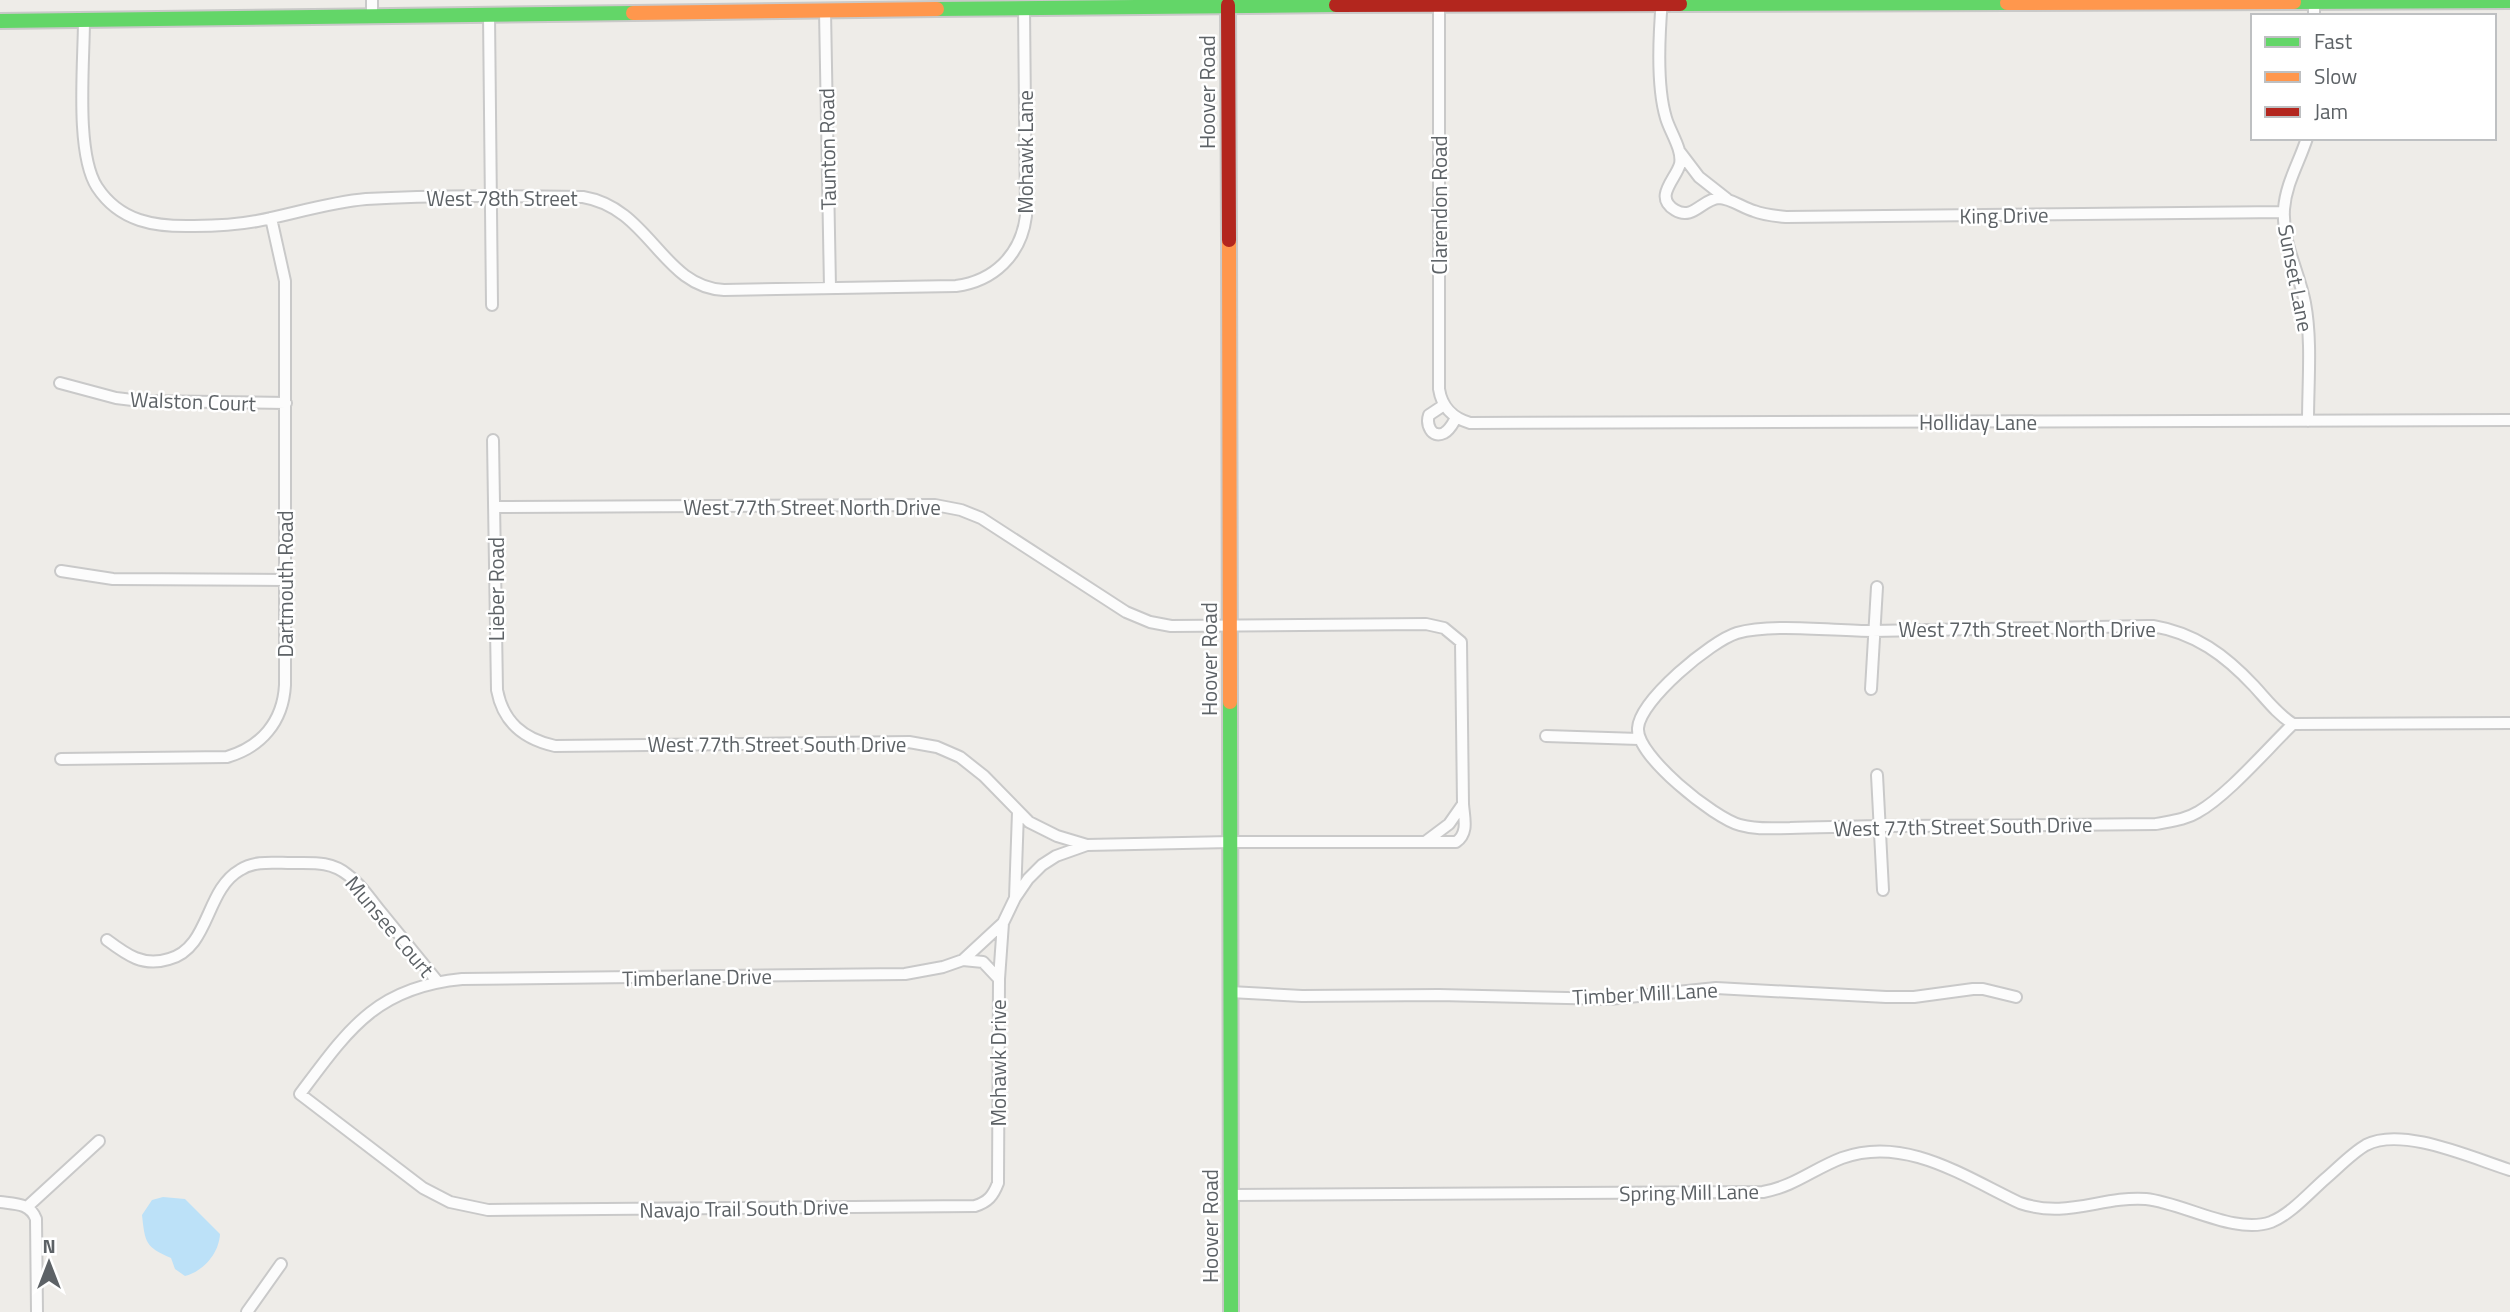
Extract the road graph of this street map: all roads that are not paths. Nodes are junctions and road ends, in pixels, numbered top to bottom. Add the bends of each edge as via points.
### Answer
1 (373, 0) edge
2 (2314, 1) edge
3 (2510, 1) edge
4 (1511, 2) edge
5 (1662, 2) edge
6 (1772, 2) edge
7 (1228, 3) edge
8 (1439, 5) junction
9 (1024, 8) junction
10 (825, 10) junction
11 (489, 15) junction
12 (373, 16) junction
13 (85, 20) junction
14 (0, 21) edge
15 (2306, 140) edge
16 (1680, 152) junction
17 (491, 197) junction
18 (1727, 199) junction
19 (2284, 212) junction
20 (271, 218) junction
21 (984, 279) joint
22 (830, 288) junction
23 (492, 305) dead end
24 (60, 383) dead end
25 (286, 403) junction
26 (1450, 412) junction
27 (2510, 420) edge
28 (2308, 421) junction
29 (494, 440) dead end
30 (496, 507) junction
31 (61, 571) dead end
32 (285, 580) junction
33 (1877, 587) dead end
34 (1230, 625) junction
35 (1874, 631) junction
36 (1871, 689) dead end
37 (2510, 723) edge
38 (2293, 724) junction
39 (518, 731) joint
40 (1639, 735) junction
41 (1546, 736) dead end
42 (61, 759) dead end
43 (1877, 775) dead end
44 (1463, 804) junction
45 (1018, 812) junction
46 (1880, 826) junction
47 (1230, 842) junction
48 (1425, 842) junction
49 (1087, 845) junction
50 (1883, 890) dead end
51 (1015, 898) junction
52 (1003, 923) junction
53 (107, 940) dead end
54 (963, 960) junction
55 (999, 979) junction
56 (437, 981) junction
57 (1230, 992) junction
58 (2016, 997) dead end
59 (300, 1094) joint
60 (99, 1141) dead end
61 (2510, 1170) edge
62 (1231, 1195) junction
63 (988, 1200) joint
64 (0, 1202) edge
65 (27, 1207) junction
66 (281, 1264) dead end
67 (37, 1312) edge
68 (247, 1312) edge
69 (1231, 1312) edge

1 - 12 street
2 - 3 main road
2 - 6 main road
4 - 5 main road
4 - 8 main road
5 - 6 main road
5 - 16 street, King Drive via 1663,106
7 - 8 main road
7 - 9 main road
7 - 34 main road, Hoover Road
8 - 26 street, Clarendon Road via 1439,386
9 - 10 main road
9 - 21 street, Mohawk Lane via 1025,221 1013,253
10 - 11 main road
10 - 22 street, Taunton Road
11 - 12 main road
11 - 17 street
12 - 13 main road
13 - 14 main road
13 - 20 street, West 78th Street via 83,144 87,168 106,200 136,220 155,226 227,226
15 - 19 street, Sunset Lane via 2288,187
16 - 18 street, King Drive via 1699,177
16 - 18 street via 1680,164 1666,193 1672,208 1688,213 1711,200
17 - 20 street, West 78th Street via 365,200
17 - 22 street, West 78th Street via 583,197 608,204 629,217 680,273 713,289
17 - 23 street
18 - 19 street, King Drive via 1786,218
19 - 28 street, Sunset Lane via 2288,248 2307,315
20 - 25 street, Dartmouth Road via 285,281
21 - 22 street, West 78th Street via 956,286
24 - 25 street, Walston Court via 141,401
25 - 32 street, Dartmouth Road
26 - 26 street via 1432,411 1429,429 1447,432
26 - 28 street, Holliday Lane via 1470,423
27 - 28 street, Holliday Lane
29 - 30 street, Lieber Road
30 - 34 street, West 77th Street North Drive via 943,506 981,518 1136,617 1171,626
30 - 39 street, Lieber Road via 497,690 502,710
31 - 32 street via 113,579
32 - 42 street, Dartmouth Road via 283,701 276,720 260,740 242,752 216,759
33 - 35 street
34 - 44 street, West 77th Street North Drive via 1426,624 1444,628 1461,642
34 - 47 main road, Hoover Road
35 - 36 street
35 - 38 street, West 77th Street North Drive via 2170,628 2223,656
35 - 40 street, West 77th Street North Drive via 1760,629 1730,636 1712,644 1665,687 1643,714
37 - 38 street
38 - 46 street, West 77th Street South Drive via 2216,799 2173,822
39 - 45 street, West 77th Street South Drive via 555,746 923,743 969,762
40 - 41 street
40 - 46 street, West 77th Street South Drive via 1649,756 1704,807 1731,822 1756,828
43 - 46 street
44 - 48 street via 1449,824
44 - 48 street, West 77th Street South Drive via 1463,837 1456,842
45 - 49 street, West 77th Street South Drive via 1042,830
45 - 51 street
46 - 50 street
47 - 48 street, West 77th Street South Drive
47 - 49 street, West 77th Street South Drive
47 - 57 main road, Hoover Road
49 - 51 street, Timberlane Drive via 1042,866
51 - 52 street, Timberlane Drive
52 - 54 street, Timberlane Drive
52 - 55 street, Mohawk Drive
53 - 56 street, Munsee Court via 143,962 177,957 196,940 220,890 240,869 259,863 321,863 351,876
54 - 55 street via 983,962
54 - 56 street, Timberlane Drive via 905,974
55 - 63 street, Mohawk Drive via 998,1183
56 - 59 street, Timberlane Drive via 384,1001 360,1020
57 - 58 street, Timber Mill Lane via 1609,999 1716,988 1886,997 1983,989
57 - 62 main road, Hoover Road
59 - 63 street, Navajo Trail South Drive via 423,1188 464,1206 499,1210 975,1206
60 - 65 street
61 - 62 street, Spring Mill Lane via 2410,1139 2385,1138 2365,1145 2280,1217 2256,1226 2146,1199 2059,1210 2035,1208 1927,1158 1874,1151 1846,1157 1796,1183 1763,1192
62 - 69 main road, Hoover Road
64 - 65 street
65 - 67 street via 36,1219
66 - 68 street

